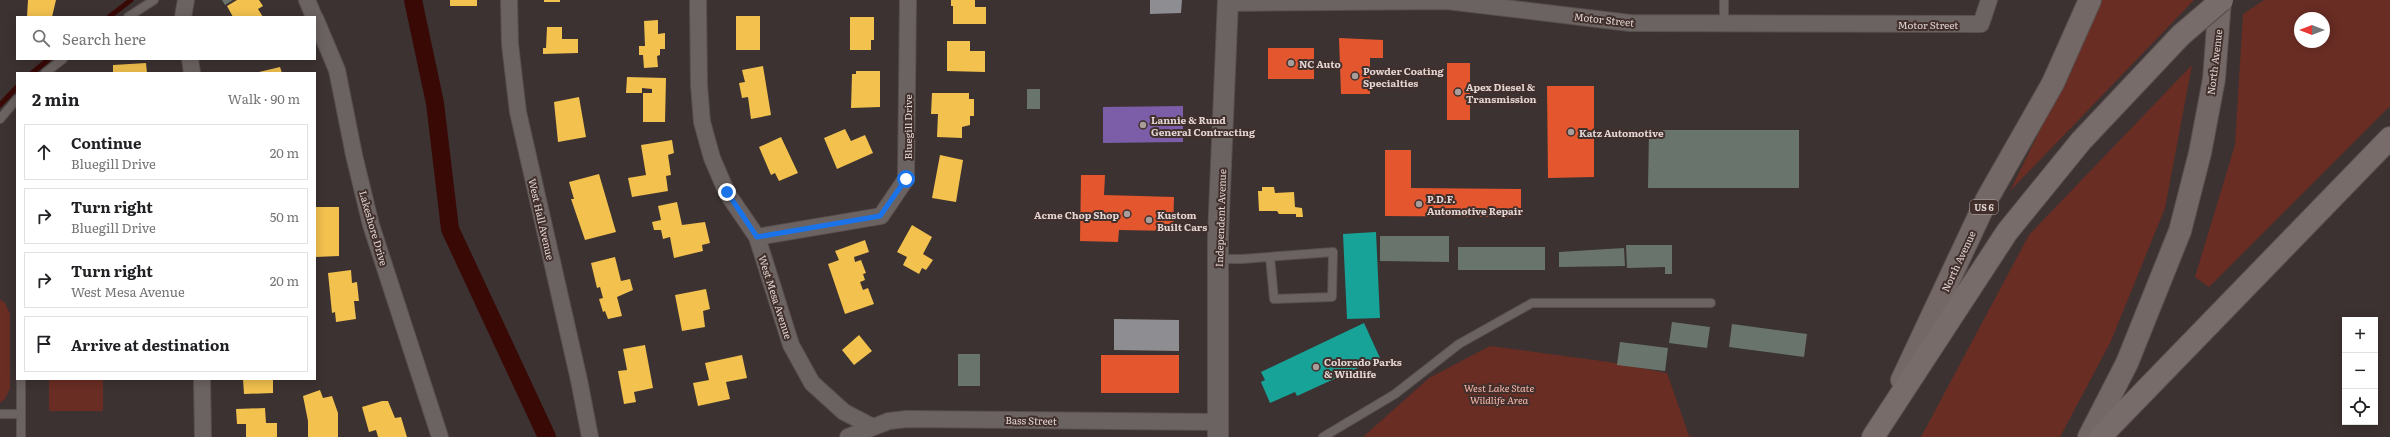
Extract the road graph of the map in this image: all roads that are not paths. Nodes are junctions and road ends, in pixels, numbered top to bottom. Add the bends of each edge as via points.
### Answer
1 (154, 0) edge
2 (186, 0) edge
3 (307, 0) edge
4 (509, 0) edge
5 (698, 0) edge
6 (908, 0) edge
7 (1724, 0) edge
8 (1989, 0) edge
9 (2090, 0) edge
10 (2221, 0) edge
11 (1228, 2) edge
12 (1506, 4) edge
13 (130, 16) edge
14 (183, 16) edge
15 (314, 16) edge
16 (316, 20) edge
17 (1724, 23) junction
18 (62, 60) edge
19 (190, 60) edge
20 (46, 72) edge
21 (192, 72) edge
22 (16, 100) edge
23 (0, 118) edge
24 (2390, 138) edge
25 (757, 237) junction
26 (1270, 257) junction
27 (1218, 259) junction
28 (1711, 303) dead end
29 (21, 380) edge
30 (202, 380) edge
31 (0, 414) edge
32 (21, 414) junction
33 (1884, 418) junction
34 (873, 427) junction
35 (1218, 430) edge
36 (21, 437) edge
37 (203, 437) edge
38 (440, 437) edge
39 (590, 437) edge
40 (848, 437) edge
41 (1323, 437) edge
42 (1873, 437) edge
43 (2089, 437) edge
44 (2100, 437) edge

1 - 13 lane
2 - 14 street
3 - 15 street, Lakeshore Drive
4 - 39 street, West Hall Avenue via 510,44 518,112
5 - 25 street, West Mesa Avenue via 702,122 712,158 727,192
6 - 25 street, Bluegill Drive via 906,179 880,216
7 - 17 lane
8 - 17 street, Motor Street via 1981,24
9 - 33 main road, North Avenue / US 6 via 2053,82 1988,200
10 - 33 highway, bridge via 2181,35 2120,97 2036,195 1976,278
10 - 43 main road, North Avenue via 2214,79 2200,153 2180,231 2127,363
11 - 12 street, Motor Street via 1447,1
11 - 27 street, Independent Avenue
12 - 17 street, Motor Street via 1630,23
16 - 38 street, Lakeshore Drive via 338,70 354,155 371,225
18 - 20 lane
19 - 21 street
22 - 23 lane
24 - 44 highway
25 - 34 street, West Mesa Avenue via 792,346 812,383 844,412
26 - 26 lane via 1333,252 1332,297 1274,299
26 - 27 lane
27 - 35 street, Independent Avenue
28 - 41 lane via 1532,303 1460,344 1395,394
29 - 32 lane
30 - 37 street
31 - 32 lane
32 - 36 lane
33 - 42 highway
34 - 35 street, Bass Street via 907,419
34 - 40 street, Bass Street

